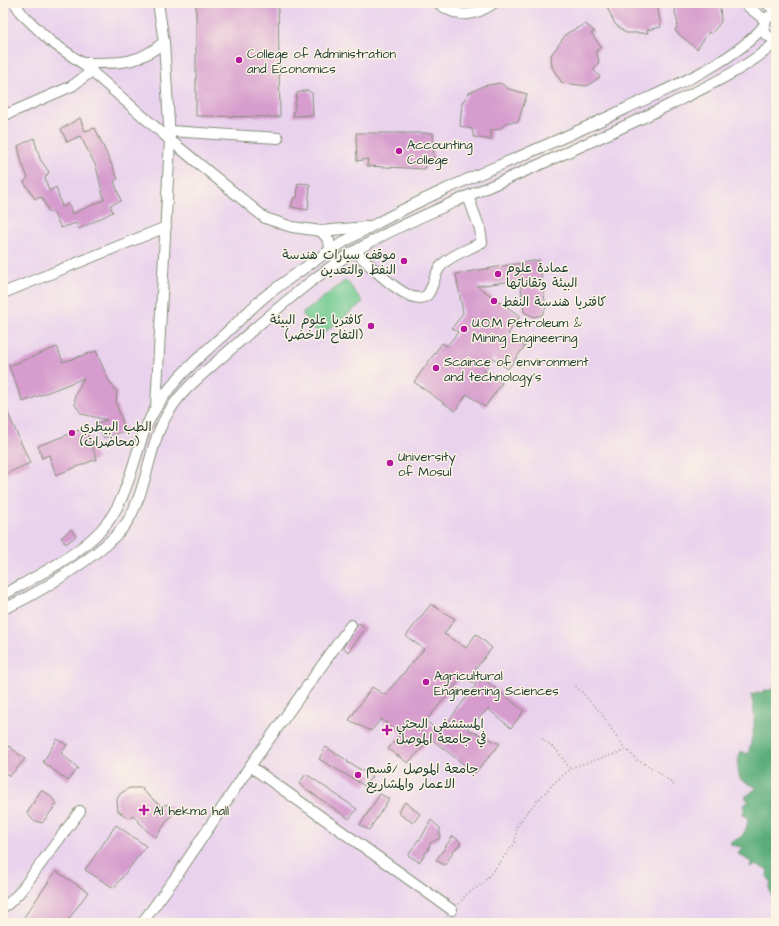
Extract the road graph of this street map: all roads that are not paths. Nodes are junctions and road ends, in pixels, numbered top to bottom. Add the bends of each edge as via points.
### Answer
1 (15, 3) edge
2 (158, 3) edge
3 (438, 3) edge
4 (494, 3) edge
5 (744, 3) edge
6 (766, 3) edge
7 (776, 12) edge
8 (764, 23) junction
9 (776, 41) edge
10 (164, 42) junction
11 (82, 62) junction
12 (92, 71) junction
13 (3, 116) edge
14 (170, 136) junction
15 (278, 138) dead end
16 (468, 196) junction
17 (166, 227) junction
18 (370, 227) junction
19 (321, 231) junction
20 (379, 238) junction
21 (330, 250) junction
22 (355, 251) junction
23 (3, 294) edge
24 (265, 296) junction
25 (275, 310) junction
26 (156, 408) junction
27 (3, 595) edge
28 (3, 609) edge
29 (351, 625) dead end
30 (250, 766) junction
31 (80, 811) dead end
32 (3, 907) edge
33 (452, 910) road end
34 (142, 923) edge

1 - 11 street via 22,14 50,41
2 - 10 street
3 - 4 street via 458,14 483,11
5 - 8 street
6 - 7 street
7 - 8 street via 768,16
8 - 9 street via 766,35
8 - 18 street via 753,38 741,47 688,79
9 - 16 street via 753,60 713,83 630,124
10 - 11 street via 139,60 111,63
10 - 14 street
11 - 12 street
12 - 13 street via 72,86
12 - 14 street
14 - 15 street
14 - 17 street
14 - 19 street via 265,218 292,227
16 - 20 street
16 - 22 street via 482,233 482,242 444,262 436,272 429,293 423,298 406,295
17 - 23 street
17 - 26 street
18 - 19 street
18 - 20 street
18 - 21 street
19 - 21 street via 329,241
20 - 22 street
21 - 24 street
22 - 25 street
24 - 25 street
24 - 26 street via 185,370
25 - 28 street via 170,408 158,435 132,514 116,536 88,559
26 - 27 street via 121,502 102,529 76,551
29 - 30 street
30 - 33 street
30 - 34 street
31 - 32 street via 18,893

